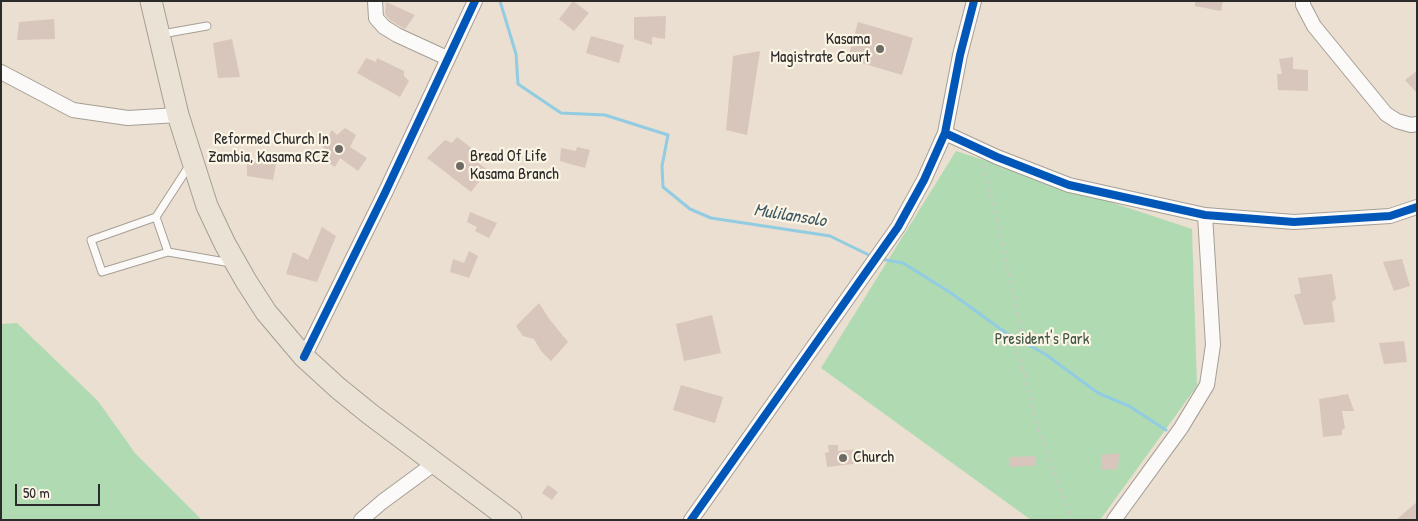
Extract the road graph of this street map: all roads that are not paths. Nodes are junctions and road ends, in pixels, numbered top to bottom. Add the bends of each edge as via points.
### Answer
1 (150, 1) edge
2 (375, 1) edge
3 (475, 1) edge
4 (974, 1) edge
5 (1303, 1) edge
6 (207, 26) dead end
7 (159, 34) junction
8 (447, 58) junction
9 (1, 72) edge
10 (178, 115) junction
11 (1417, 124) edge
12 (945, 133) junction
13 (192, 160) junction
14 (1417, 207) edge
15 (1205, 215) junction
16 (156, 217) junction
17 (168, 252) junction
18 (236, 264) junction
19 (304, 357) junction
20 (435, 463) junction
21 (361, 520) edge
22 (512, 520) edge
23 (691, 520) edge
24 (1114, 520) edge

1 - 7 main road
2 - 8 street via 376,18 384,27
3 - 8 street
4 - 12 street
5 - 11 street via 1314,26 1386,114 1397,121
6 - 7 lane
7 - 10 main road
8 - 19 street
9 - 10 street via 73,110 128,118
10 - 13 main road
12 - 15 street via 1069,185
12 - 23 street via 898,227
13 - 16 lane
13 - 18 main road via 207,206
14 - 15 street via 1390,216 1294,222
15 - 24 street via 1213,345 1207,385 1182,428
16 - 17 lane
16 - 17 lane via 91,240 102,272
17 - 18 lane
18 - 19 main road via 266,312
19 - 20 main road via 370,414
20 - 21 street
20 - 22 main road

